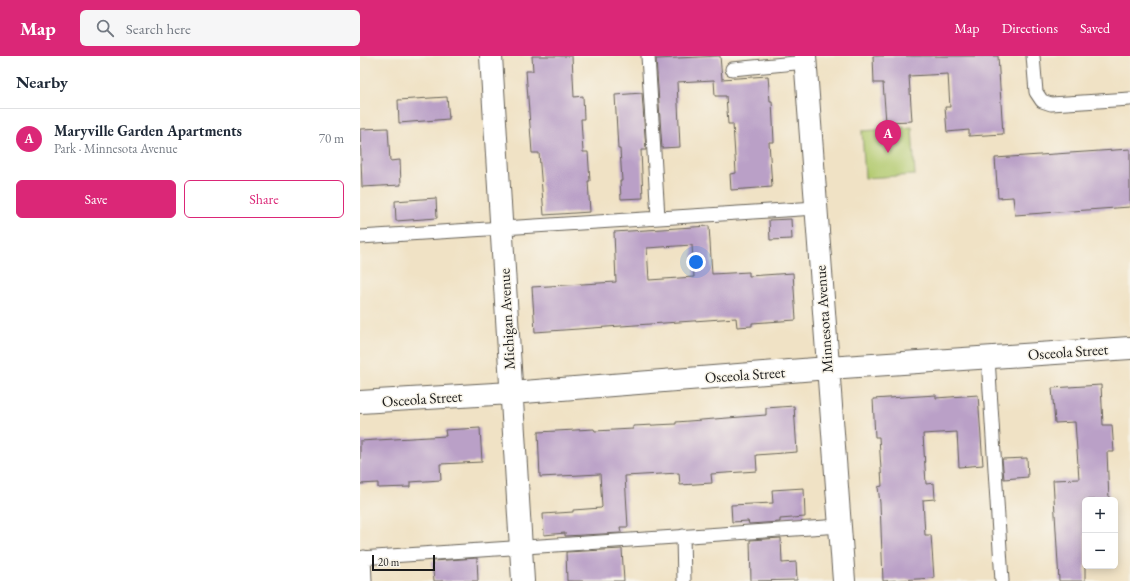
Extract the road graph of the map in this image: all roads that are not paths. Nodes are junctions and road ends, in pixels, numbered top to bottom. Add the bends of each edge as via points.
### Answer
1 (491, 56) edge
2 (648, 56) edge
3 (1033, 56) edge
4 (805, 59) edge
5 (732, 69) dead end
6 (1130, 99) edge
7 (816, 208) junction
8 (658, 218) junction
9 (501, 228) junction
10 (360, 238) edge
11 (1130, 348) edge
12 (988, 358) junction
13 (828, 368) junction
14 (511, 393) junction
15 (360, 402) edge
16 (841, 526) junction
17 (683, 536) junction
18 (521, 547) junction
19 (362, 558) edge
20 (365, 581) edge
21 (523, 581) edge
22 (684, 581) edge
23 (844, 581) edge
24 (1002, 581) edge

1 - 9 street, Michigan Avenue
2 - 8 lane
3 - 6 lane via 1036,92 1042,101 1051,104
4 - 5 lane
4 - 7 street, Minnesota Avenue
7 - 8 lane
7 - 13 street, Minnesota Avenue
8 - 9 lane
9 - 10 lane
9 - 14 street, Michigan Avenue
11 - 12 street, Osceola Street
12 - 13 street, Osceola Street
12 - 24 lane
13 - 14 street, Osceola Street
13 - 16 street, Minnesota Avenue
14 - 15 street, Osceola Street
14 - 18 street, Michigan Avenue
16 - 17 lane
16 - 23 street, Minnesota Avenue
17 - 18 lane
17 - 22 lane
18 - 19 lane
18 - 21 street, Michigan Avenue
19 - 20 lane

